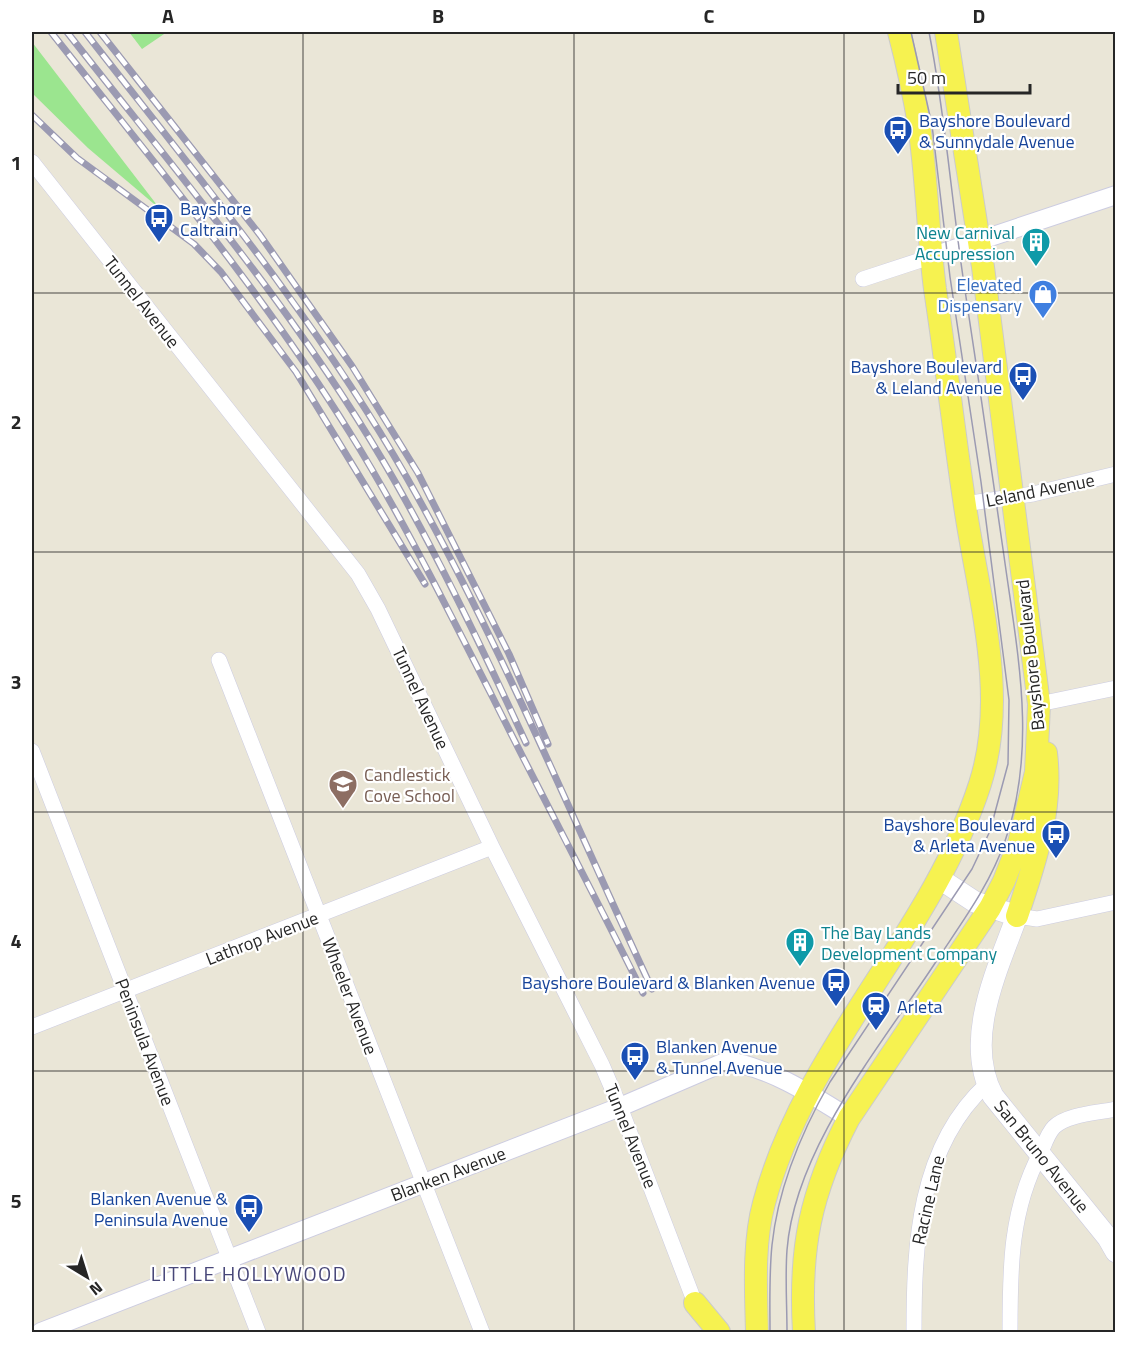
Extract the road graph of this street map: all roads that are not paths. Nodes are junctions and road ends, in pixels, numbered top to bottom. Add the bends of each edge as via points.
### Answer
1 (899, 32) edge
2 (946, 32) edge
3 (32, 162) edge
4 (1116, 195) edge
5 (978, 241) junction
6 (933, 256) junction
7 (862, 279) dead end
8 (1116, 474) edge
9 (1012, 497) junction
10 (964, 504) junction
11 (219, 660) dead end
12 (1116, 688) edge
13 (1039, 704) junction
14 (32, 752) edge
15 (492, 847) junction
16 (940, 879) junction
17 (1116, 902) edge
18 (990, 908) junction
19 (319, 915) junction
20 (1017, 916) junction
21 (125, 990) junction
22 (32, 1027) edge
23 (987, 1084) junction
24 (806, 1093) junction
25 (621, 1107) junction
26 (1116, 1109) edge
27 (849, 1118) junction
28 (1040, 1153) junction
29 (423, 1183) junction
30 (1116, 1252) edge
31 (229, 1258) junction
32 (695, 1303) junction
33 (32, 1325) edge
34 (35, 1332) edge
35 (41, 1332) edge
36 (258, 1332) edge
37 (482, 1332) edge
38 (700, 1332) edge
39 (719, 1332) edge
40 (757, 1332) edge
41 (804, 1332) edge
42 (914, 1332) edge
43 (1010, 1332) edge

1 - 6 main road via 920,128
2 - 5 main road, Bayshore Boulevard
3 - 15 street, Tunnel Avenue via 358,574
4 - 5 street
5 - 6 street
5 - 9 main road, Bayshore Boulevard
6 - 7 street
6 - 10 main road
8 - 9 street, Leland Avenue
9 - 10 street, Leland Avenue
9 - 13 main road, Bayshore Boulevard
10 - 16 main road via 985,628 992,705 981,783
11 - 19 street, Wheeler Avenue
12 - 13 street
13 - 18 main road, Bayshore Boulevard via 1036,772 1028,807 1019,843
13 - 20 main road via 1050,783 1048,804
14 - 21 street, Peninsula Avenue
15 - 19 street, Lathrop Avenue
15 - 25 street, Tunnel Avenue
16 - 18 main road
16 - 24 main road
17 - 20 street via 1037,919
18 - 20 main road
18 - 27 main road, Bayshore Boulevard
19 - 21 street, Lathrop Avenue
19 - 29 street, Wheeler Avenue
20 - 23 main road, San Bruno Avenue via 983,1024 981,1059
21 - 22 street, Lathrop Avenue
21 - 31 street, Peninsula Avenue
23 - 28 main road, San Bruno Avenue
23 - 42 street, Racine Lane via 956,1118 930,1179 916,1254
24 - 25 street, Blanken Avenue via 744,1064 727,1061
24 - 27 street, Blanken Avenue
24 - 40 main road via 763,1206
25 - 29 street, Blanken Avenue
25 - 32 street, Tunnel Avenue
26 - 28 street via 1067,1120 1054,1127
27 - 41 main road, Bayshore Boulevard via 818,1184 808,1221 802,1300
28 - 30 main road, San Bruno Avenue
28 - 43 street via 1025,1182 1016,1213
29 - 31 street, Blanken Avenue
29 - 37 street, Wheeler Avenue
31 - 35 street, Blanken Avenue
31 - 36 street, Peninsula Avenue
32 - 38 main road
32 - 39 main road
33 - 34 street

